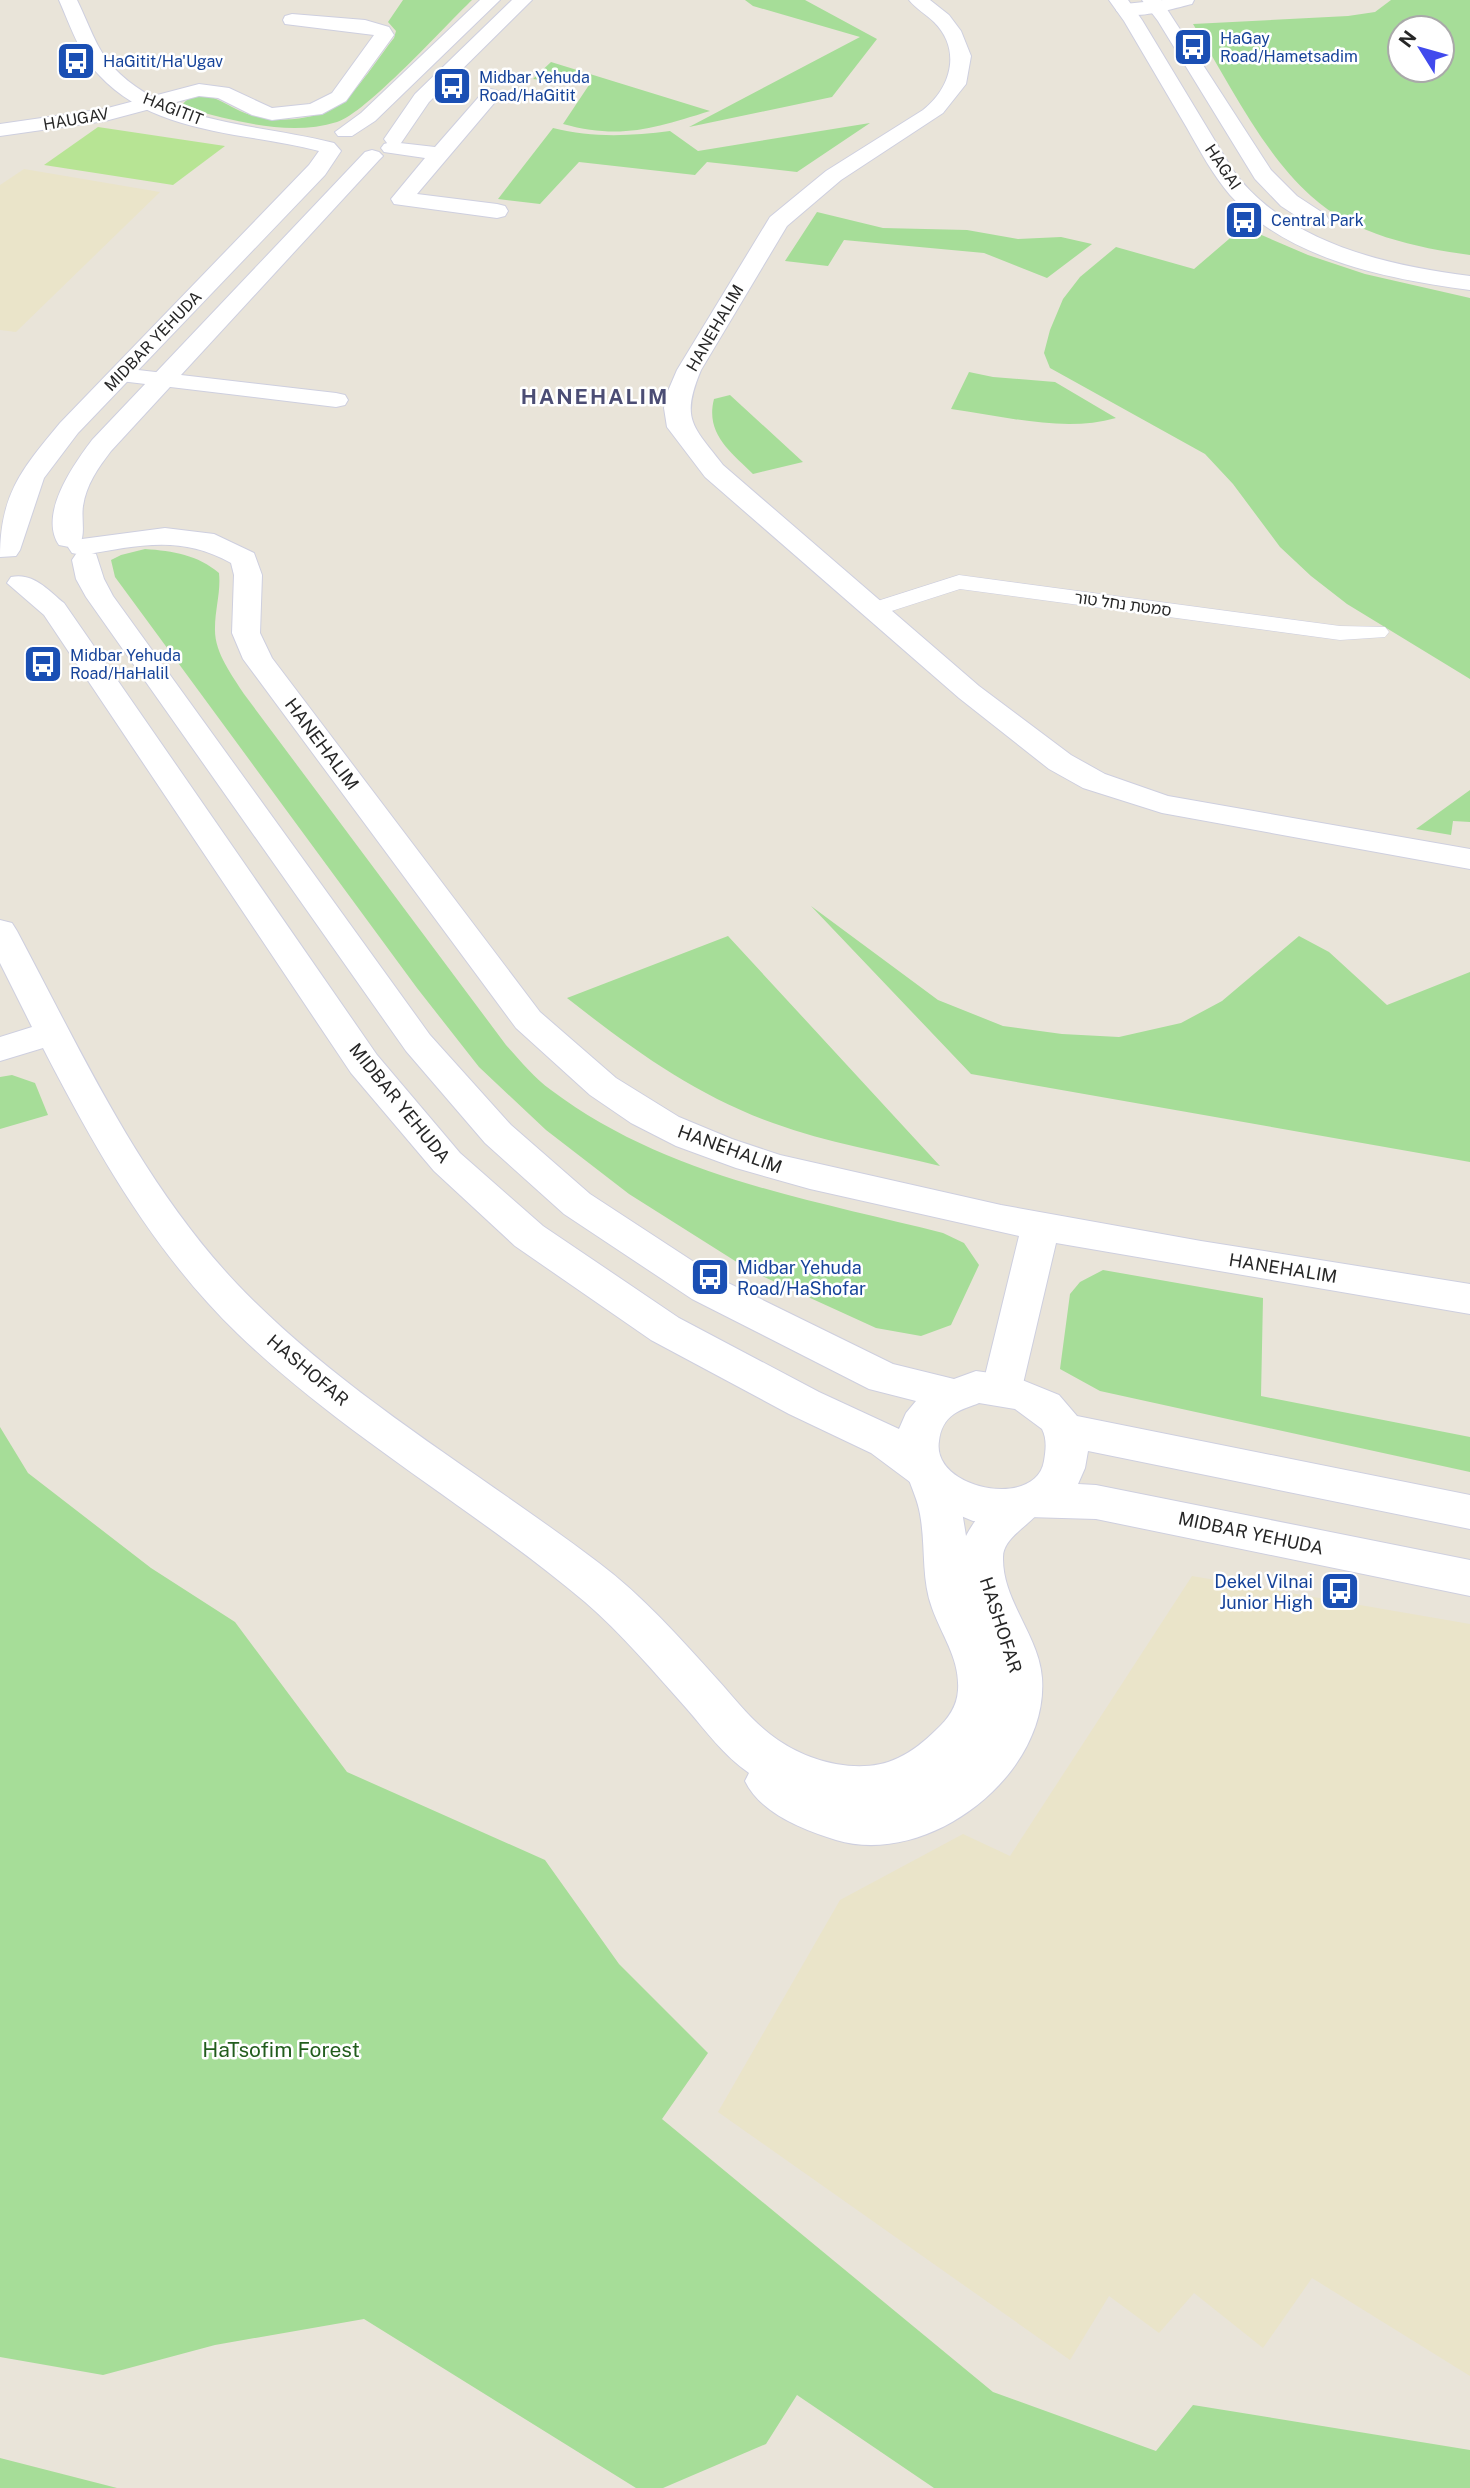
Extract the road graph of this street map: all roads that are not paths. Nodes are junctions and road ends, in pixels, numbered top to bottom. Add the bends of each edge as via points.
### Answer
1 (68, 0) edge
2 (491, 0) edge
3 (523, 0) edge
4 (918, 0) edge
5 (1185, 0) edge
6 (1154, 3) edge
7 (1121, 5) edge
8 (292, 20) dead end
9 (491, 95) dead end
10 (150, 102) junction
11 (0, 130) edge
12 (335, 141) junction
13 (386, 148) junction
14 (442, 154) junction
15 (497, 211) dead end
16 (1470, 266) edge
17 (1470, 283) edge
18 (121, 375) junction
19 (162, 380) junction
20 (336, 400) dead end
21 (79, 549) junction
22 (7, 566) edge
23 (873, 610) junction
24 (1377, 632) dead end
25 (1470, 859) edge
26 (0, 931) edge
27 (54, 1032) junction
28 (0, 1049) edge
29 (1040, 1228) junction
30 (1470, 1299) edge
31 (1002, 1388) junction
32 (951, 1394) junction
33 (1064, 1430) junction
34 (926, 1473) junction
35 (1027, 1503) junction
36 (1470, 1512) edge
37 (1470, 1578) edge
38 (722, 1717) junction

1 - 10 street, HAGITIT via 105,70
2 - 12 street, MIDBAR YEHUDA via 368,117
3 - 13 street, MIDBAR YEHUDA via 422,98
4 - 23 street, HANEHALIM via 940,15 958,45 963,58 954,88 924,117 817,187 778,222 690,370 677,408 680,427 714,471
5 - 6 street
6 - 7 street
6 - 16 street, HAGAI via 1263,174 1289,201 1344,233 1395,251
7 - 17 street, HAGAI via 1226,176 1254,206 1286,228 1349,256
8 - 10 street, HAUGAV via 365,26 384,35 339,97 315,110 272,114 222,92 199,90
9 - 14 street
10 - 11 street, HAUGAV via 83,119
10 - 12 street, HAGITIT via 206,122
12 - 13 street, HAGITIT via 349,157
12 - 18 street, MIDBAR YEHUDA via 317,170
13 - 14 street, HAGITIT
13 - 19 street, MIDBAR YEHUDA
14 - 15 street via 402,200
18 - 19 street
18 - 22 street, MIDBAR YEHUDA via 33,473 18,506
19 - 20 street
19 - 21 street, MIDBAR YEHUDA via 80,475 68,503
21 - 22 street via 39,538
21 - 22 street via 68,576 37,584
21 - 29 street, HANEHALIM via 165,535 193,536 222,544 244,559 248,575 246,633 258,659 528,1020 567,1059 621,1101 688,1137 790,1171
21 - 32 street, MIDBAR YEHUDA via 100,597 418,1043 498,1134 577,1204 706,1289 883,1378
22 - 34 street, MIDBAR YEHUDA via 54,609 364,1063 447,1162 529,1236 664,1329 886,1441
23 - 24 street, סמטת נחל טור via 959,582 1340,633
23 - 25 street, HANEHALIM via 1015,729 1094,781 1162,804
26 - 27 street, HASHOFAR
27 - 28 street
27 - 38 street, HASHOFAR via 145,1195 172,1236 223,1295 335,1394 590,1581
29 - 30 street, HANEHALIM
29 - 31 street
31 - 32 street via 976,1387
31 - 33 street via 1031,1397 1051,1411
32 - 34 street via 921,1421 916,1441
33 - 35 street via 1070,1451 1062,1478 1046,1495
33 - 36 street
34 - 35 street via 960,1501 996,1508
34 - 38 street, HASHOFAR via 942,1513 949,1590 978,1659 981,1678 974,1717 948,1751 916,1775 894,1782 862,1787 827,1784 766,1758
35 - 37 street, MIDBAR YEHUDA via 1096,1502
35 - 38 street, HASHOFAR via 986,1537 981,1556 991,1604 1014,1653 1018,1708 995,1755 970,1784 937,1807 906,1818 865,1823 827,1816 769,1782

